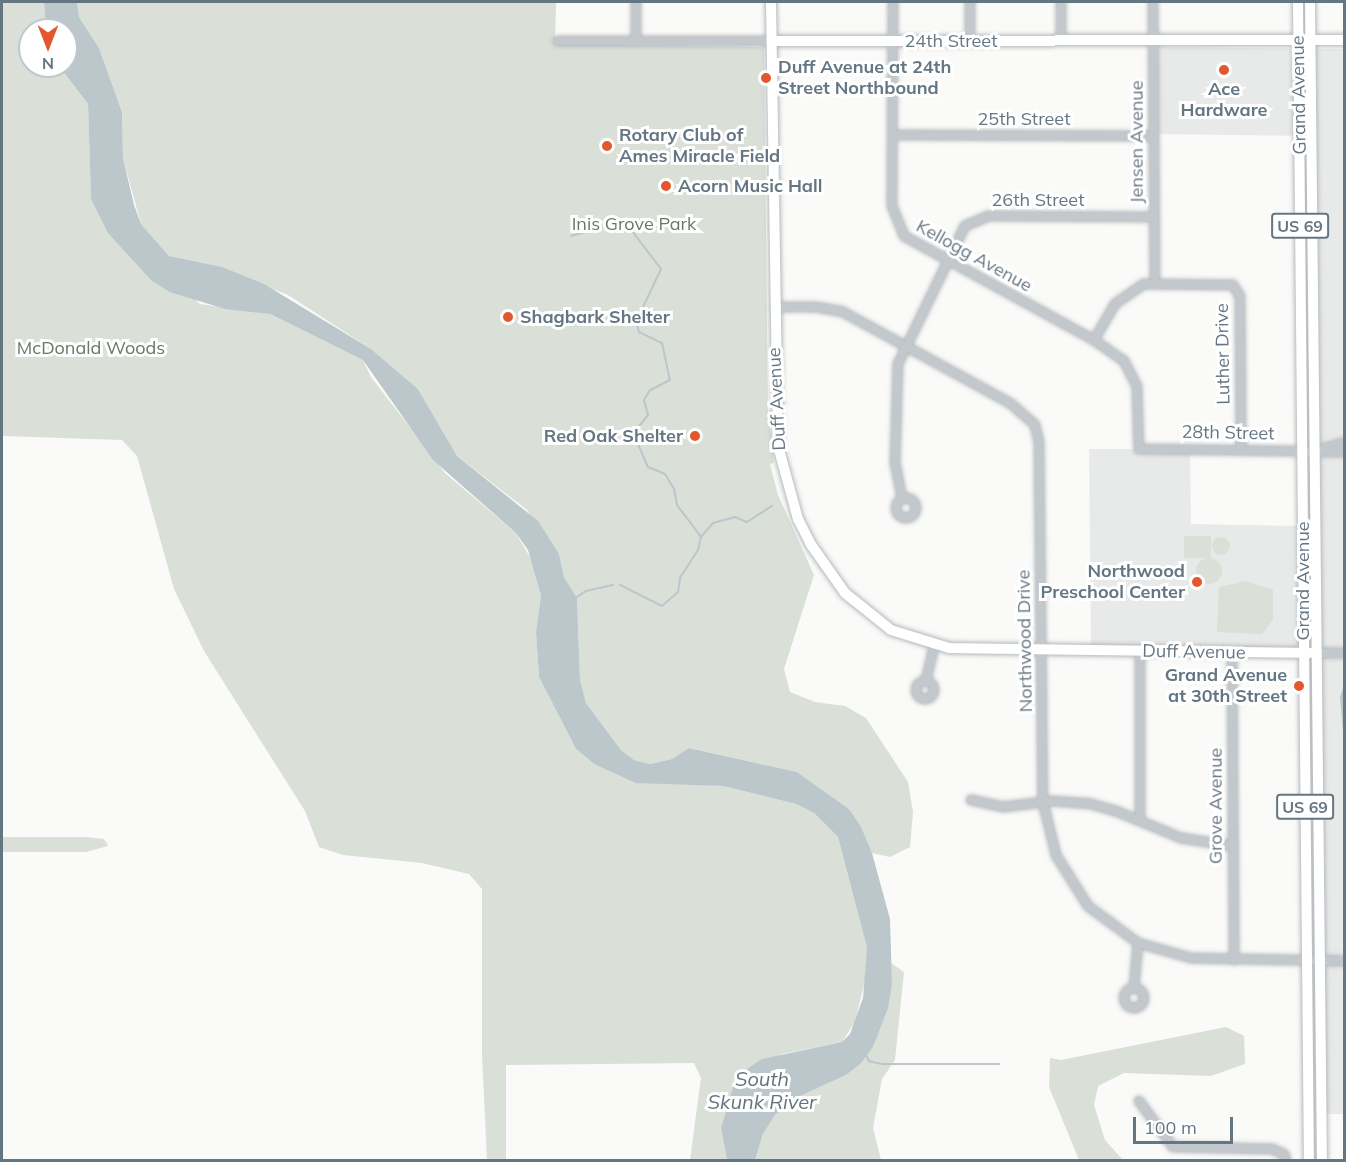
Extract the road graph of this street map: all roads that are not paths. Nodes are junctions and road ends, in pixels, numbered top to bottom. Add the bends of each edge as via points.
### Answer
1 (636, 2) edge
2 (771, 2) edge
3 (893, 2) edge
4 (970, 2) edge
5 (1061, 2) edge
6 (1153, 2) edge
7 (1298, 2) edge
8 (1310, 2) edge
9 (1298, 40) junction
10 (1311, 40) junction
11 (1344, 40) edge
12 (558, 41) dead end
13 (636, 41) junction
14 (773, 41) junction
15 (894, 41) junction
16 (970, 41) junction
17 (1061, 41) junction
18 (1153, 41) junction
19 (894, 135) junction
20 (1154, 136) junction
21 (1154, 217) junction
22 (946, 261) junction
23 (1155, 282) junction
24 (774, 307) junction
25 (1094, 340) junction
26 (904, 346) junction
27 (1344, 443) edge
28 (1139, 449) joint
29 (1241, 449) junction
30 (1320, 449) junction
31 (1303, 450) junction
32 (1344, 452) edge
33 (902, 498) dead end
34 (934, 646) junction
35 (1042, 650) junction
36 (1140, 651) junction
37 (1232, 652) junction
38 (1303, 653) junction
39 (1316, 653) junction
40 (1344, 653) edge
41 (926, 681) dead end
42 (971, 800) dead end
43 (1044, 802) junction
44 (1140, 820) junction
45 (1233, 846) junction
46 (1138, 943) junction
47 (1233, 960) junction
48 (1306, 961) junction
49 (1319, 961) junction
50 (1344, 961) edge
51 (1134, 987) dead end
52 (1139, 1101) dead end
53 (1286, 1161) edge
54 (1309, 1161) edge
55 (1322, 1161) edge

1 - 13 street
2 - 14 main road, Duff Avenue
3 - 15 street, Kellogg Avenue
4 - 16 street
5 - 17 street
6 - 18 street, Jensen Avenue
7 - 9 main road, Grand Avenue / US 69
8 - 10 main road, Grand Avenue / US 69
9 - 10 main road, 24th Street
9 - 18 main road, 24th Street
9 - 31 main road, Grand Avenue / US 69
10 - 11 main road, 24th Street
10 - 30 main road, Grand Avenue / US 69
12 - 13 street, 24th Street
13 - 14 street, 24th Street
14 - 15 main road, 24th Street
14 - 24 main road, Duff Avenue
15 - 16 main road, 24th Street
15 - 19 street, Kellogg Avenue
16 - 17 main road, 24th Street
17 - 18 main road, 24th Street
18 - 20 street, Jensen Avenue
19 - 20 street, 25th Street
19 - 22 street, Kellogg Avenue via 892,206 897,227 911,243
20 - 21 street, Jensen Avenue
21 - 22 street, 26th Street via 978,217 960,232
21 - 23 street, Jensen Avenue
22 - 25 street, Kellogg Avenue
22 - 26 street, 26th Street
23 - 25 street, Luther Drive via 1123,295
23 - 29 street, Luther Drive via 1226,282 1238,290
24 - 26 street, Northwood Drive via 816,307 843,312
24 - 34 main road, Duff Avenue via 778,446 786,484 806,535 831,576 866,614 898,634
25 - 28 street, Kellogg Avenue via 1124,361 1134,377
26 - 33 street, 26th Street via 895,381 895,463
26 - 35 street, Northwood Drive via 1015,406 1035,425 1039,443
27 - 30 street
28 - 29 street, 28th Street
29 - 31 street, 28th Street
30 - 31 street, 28th Street
30 - 32 street
30 - 39 main road, Grand Avenue / US 69
31 - 38 main road, Grand Avenue / US 69
34 - 35 main road, Duff Avenue
34 - 41 street
35 - 36 main road, Duff Avenue
35 - 43 street, Northwood Drive
36 - 37 main road, Duff Avenue
36 - 44 street
37 - 38 main road, Duff Avenue
37 - 45 street, Grove Avenue
38 - 39 main road, Duff Avenue
38 - 48 main road, Grand Avenue / US 69
39 - 40 street
39 - 49 main road, Grand Avenue / US 69
42 - 43 street via 1003,807
43 - 44 street via 1090,804
43 - 46 street, Northwood Drive via 1050,841 1071,883 1098,915
44 - 45 street via 1181,838
45 - 47 street, Grove Avenue
46 - 47 street, Northwood Drive via 1191,958
46 - 51 street
47 - 48 street, Northwood Drive
48 - 49 street, Northwood Drive
48 - 54 main road, Grand Avenue / US 69
49 - 50 street, Northwood Drive
49 - 55 main road, Grand Avenue / US 69
52 - 53 street via 1173,1147 1272,1149 1284,1154

